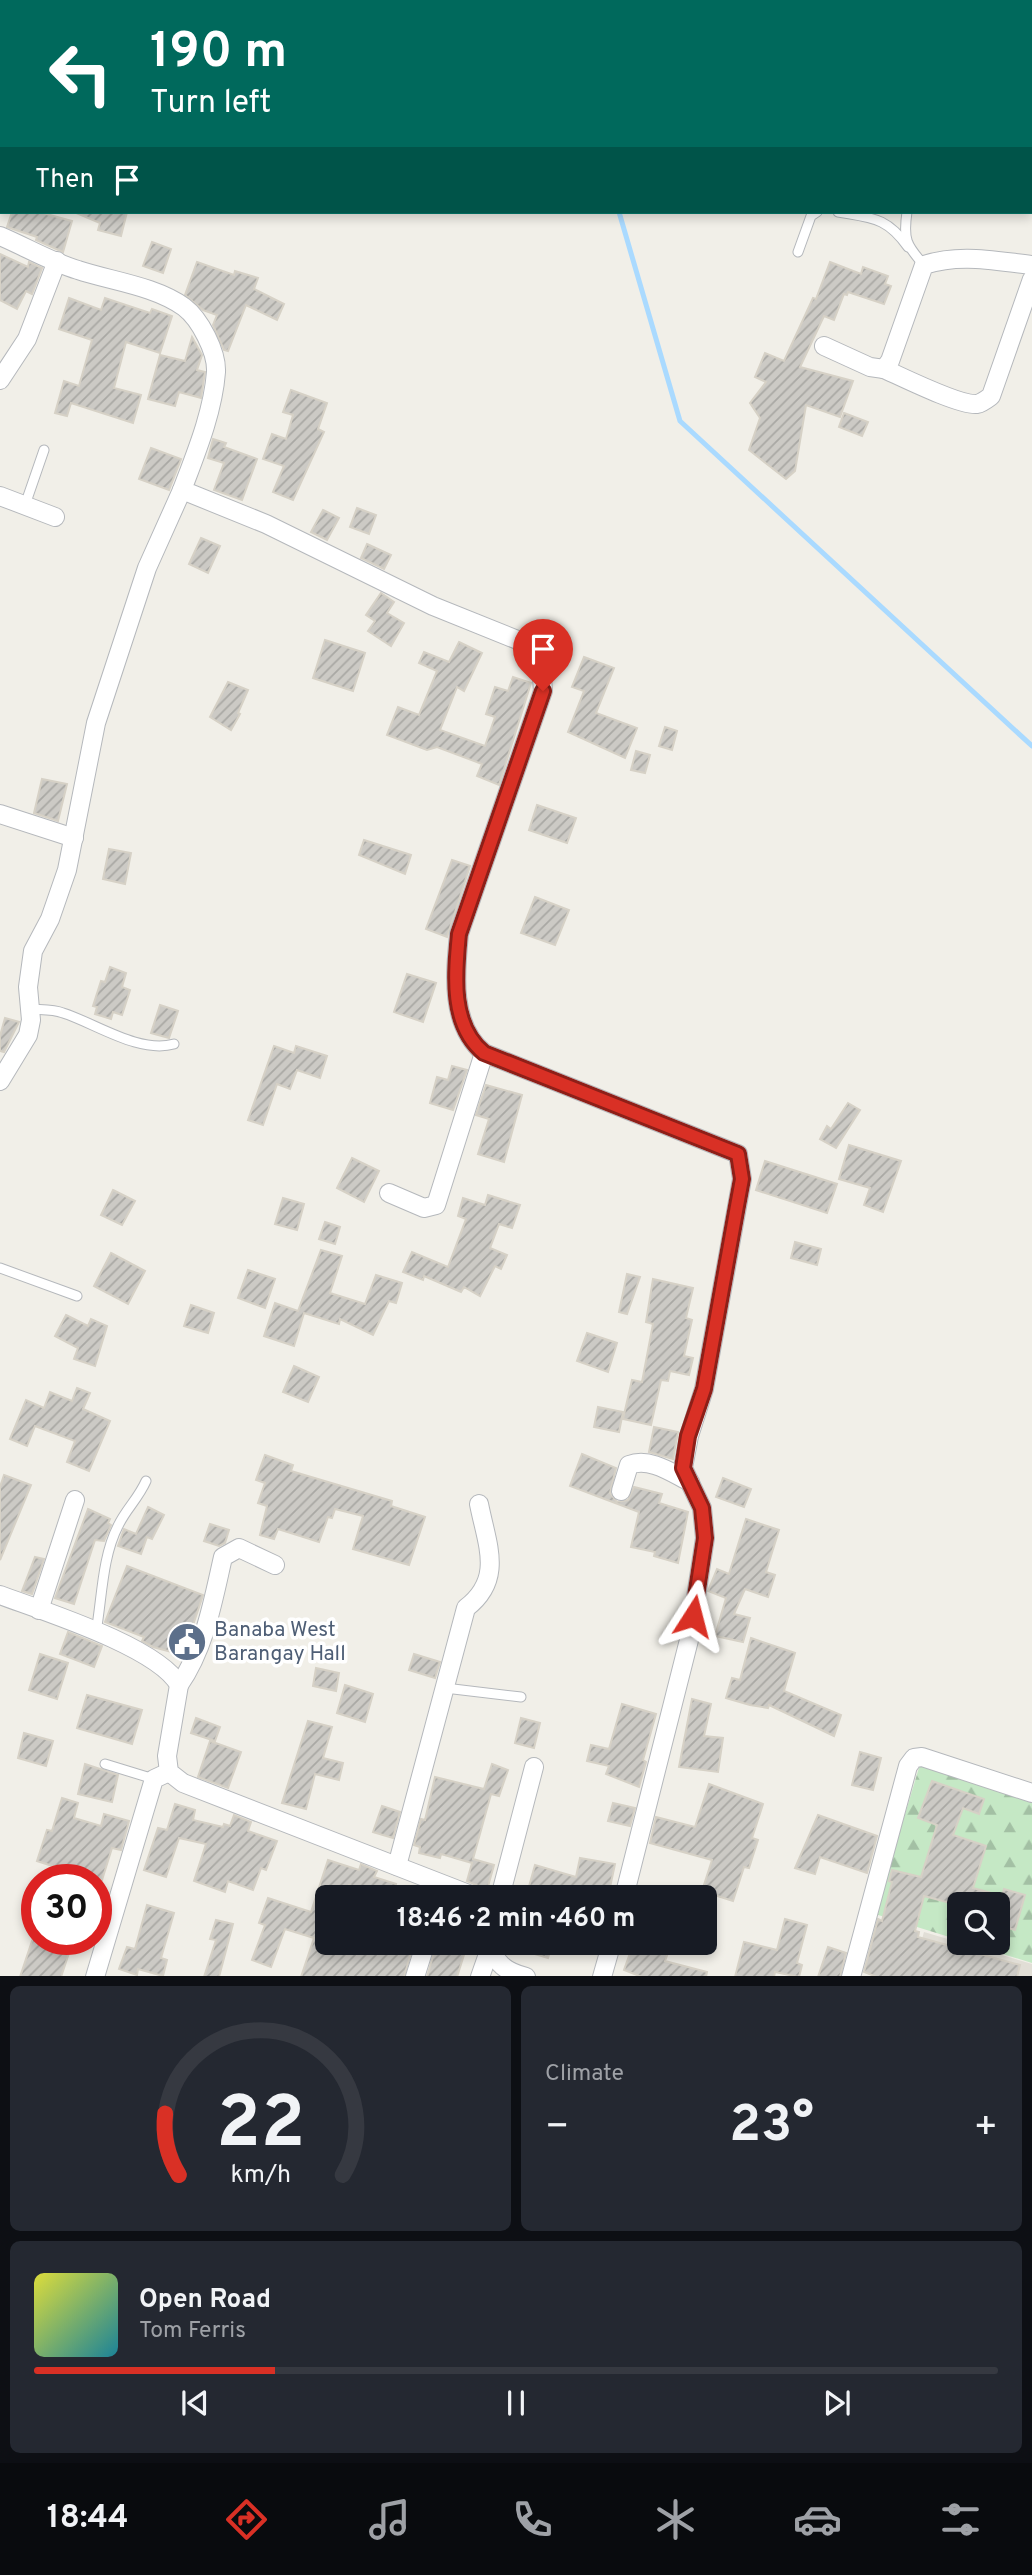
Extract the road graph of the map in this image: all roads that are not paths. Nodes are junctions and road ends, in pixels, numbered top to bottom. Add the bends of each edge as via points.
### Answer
1 (814, 214) edge
2 (850, 214) edge
3 (907, 214) edge
4 (0, 236) edge
5 (908, 247) junction
6 (798, 252) dead end
7 (57, 261) junction
8 (924, 265) junction
9 (1032, 265) edge
10 (1032, 279) edge
11 (824, 346) dead end
12 (884, 369) junction
13 (0, 380) edge
14 (44, 450) dead end
15 (181, 490) junction
16 (0, 496) edge
17 (25, 505) junction
18 (55, 517) dead end
19 (0, 814) edge
20 (74, 838) junction
21 (30, 1009) junction
22 (174, 1044) dead end
23 (484, 1053) junction
24 (0, 1081) edge
25 (389, 1193) dead end
26 (0, 1268) edge
27 (77, 1296) dead end
28 (146, 1480) dead end
29 (690, 1482) junction
30 (621, 1491) dead end
31 (75, 1500) dead end
32 (479, 1504) dead end
33 (275, 1565) dead end
34 (0, 1595) edge
35 (39, 1610) junction
36 (96, 1633) junction
37 (179, 1685) junction
38 (445, 1688) junction
39 (521, 1697) dead end
40 (105, 1763) dead end
41 (534, 1767) dead end
42 (162, 1775) junction
43 (1032, 1793) edge
44 (397, 1866) junction
45 (433, 1885) edge
46 (503, 1885) edge
47 (627, 1885) edge
48 (422, 1955) edge
49 (488, 1955) edge
50 (495, 1955) edge
51 (609, 1955) edge
52 (95, 1976) edge
53 (415, 1976) edge
54 (480, 1976) edge
55 (526, 1976) edge
56 (603, 1976) edge
57 (851, 1976) edge

1 - 6 lane
2 - 5 lane via 881,219
3 - 5 lane
4 - 7 street
5 - 8 lane
7 - 13 street via 27,339
7 - 15 street via 185,308 212,349 216,371 199,444
8 - 9 street via 970,257
8 - 12 street
10 - 12 street via 991,396 984,401 975,405
11 - 12 street
14 - 17 lane
15 - 20 street via 147,568 103,699
15 - 23 street via 266,524 433,606 530,645 541,664 543,691 459,934 460,1021 471,1042
16 - 17 street
17 - 18 street
19 - 20 street
20 - 21 street via 50,919 33,951
21 - 22 lane via 61,1012 138,1041
21 - 24 street via 28,1035
23 - 25 street via 436,1205 424,1208
23 - 29 street via 738,1154 742,1179 704,1389 683,1468
26 - 27 lane
28 - 36 lane via 138,1501 117,1527
29 - 30 street via 655,1464 636,1462 629,1465
29 - 47 street via 702,1508 705,1538 694,1612
31 - 35 street
32 - 38 street via 491,1570 481,1596 466,1608
33 - 37 street via 239,1548 223,1557 192,1667
34 - 35 street
35 - 36 street
36 - 37 street via 148,1655 174,1675
37 - 42 street
38 - 39 lane
38 - 44 street
40 - 42 lane
41 - 46 street
42 - 44 street
42 - 52 street
43 - 57 street via 915,1758 908,1766
44 - 45 street
48 - 53 street
49 - 54 street
50 - 55 street via 512,1973
51 - 56 street

